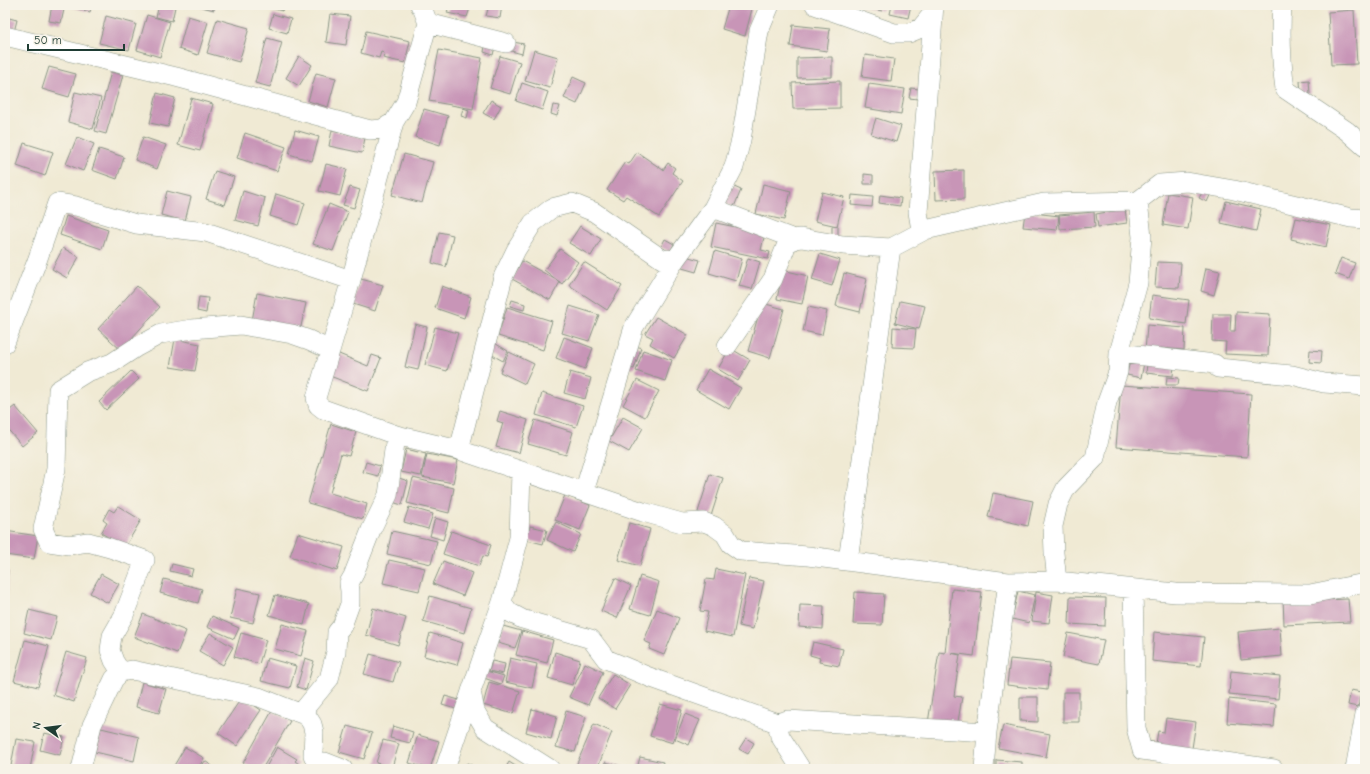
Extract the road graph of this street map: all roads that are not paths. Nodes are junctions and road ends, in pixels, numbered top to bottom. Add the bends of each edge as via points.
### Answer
1 (420, 5) edge
2 (770, 5) edge
3 (815, 5) edge
4 (1282, 5) edge
5 (934, 9) edge
6 (428, 23) junction
7 (5, 36) edge
8 (506, 43) dead end
9 (394, 122) junction
10 (1365, 147) edge
11 (1138, 201) junction
12 (713, 208) junction
13 (1365, 219) edge
14 (925, 230) junction
15 (794, 239) junction
16 (891, 248) junction
17 (675, 260) junction
18 (351, 280) junction
19 (5, 343) edge
20 (726, 346) dead end
21 (330, 350) junction
22 (1119, 353) junction
23 (1365, 386) edge
24 (396, 435) junction
25 (459, 450) junction
26 (521, 471) junction
27 (582, 491) junction
28 (848, 562) junction
29 (1056, 581) junction
30 (1008, 582) junction
31 (1365, 583) edge
32 (1133, 589) junction
33 (502, 602) junction
34 (121, 672) junction
35 (471, 691) junction
36 (300, 713) junction
37 (1365, 714) edge
38 (777, 723) junction
39 (987, 732) junction
40 (81, 769) edge
41 (343, 769) edge
42 (445, 769) edge
43 (550, 769) edge
44 (801, 769) edge
45 (984, 769) edge
46 (1274, 769) edge
47 (1355, 769) edge

1 - 6 street
2 - 12 street via 759,31 734,167
3 - 5 street via 894,33 909,33 921,28
4 - 10 street via 1281,60 1285,89 1347,131
5 - 14 street via 918,212 920,224
6 - 8 street
6 - 9 street via 406,102
7 - 9 street via 176,77 370,130 382,129
9 - 18 street
11 - 13 street via 1160,184 1187,182
11 - 14 street via 1044,203
11 - 22 street via 1142,237 1138,283
12 - 15 street
12 - 17 street
14 - 16 street
15 - 16 street
15 - 20 street via 787,244 773,279
16 - 28 street
17 - 25 street via 662,259 594,212 572,203 552,208 533,223 503,277
17 - 27 street via 634,327 587,482
18 - 19 street via 206,232 136,224 57,203
18 - 21 street
21 - 24 street via 316,398 318,406 323,410
21 - 34 street via 292,334 241,325 184,330 162,334 112,363 87,372 58,390 56,469 43,529 49,542 69,545 88,542 145,560 124,615 112,636 110,650
22 - 23 street via 1215,364 1218,368 1292,375 1324,383
22 - 29 street via 1118,372 1107,402 1095,458 1066,488 1058,504 1054,526
24 - 25 street
24 - 36 street via 388,495 349,583 350,604 342,626 337,632 336,652 329,679
25 - 26 street
26 - 27 street
26 - 33 street via 519,538
27 - 28 street via 682,523 704,522 725,534 731,544 741,551
28 - 30 street
29 - 30 street
29 - 32 street
30 - 39 street
31 - 32 street via 1310,594 1176,593
32 - 46 street via 1136,728 1142,750
33 - 35 street
33 - 38 street via 509,612 522,619 591,640 606,659
34 - 36 street via 132,670 259,697
34 - 40 street via 114,679 92,726
35 - 42 street
35 - 43 street via 475,711 485,728
36 - 41 street via 307,716 312,724 313,754 316,762 325,762
37 - 47 street
38 - 39 street via 788,720
38 - 44 street via 780,736
39 - 45 street

